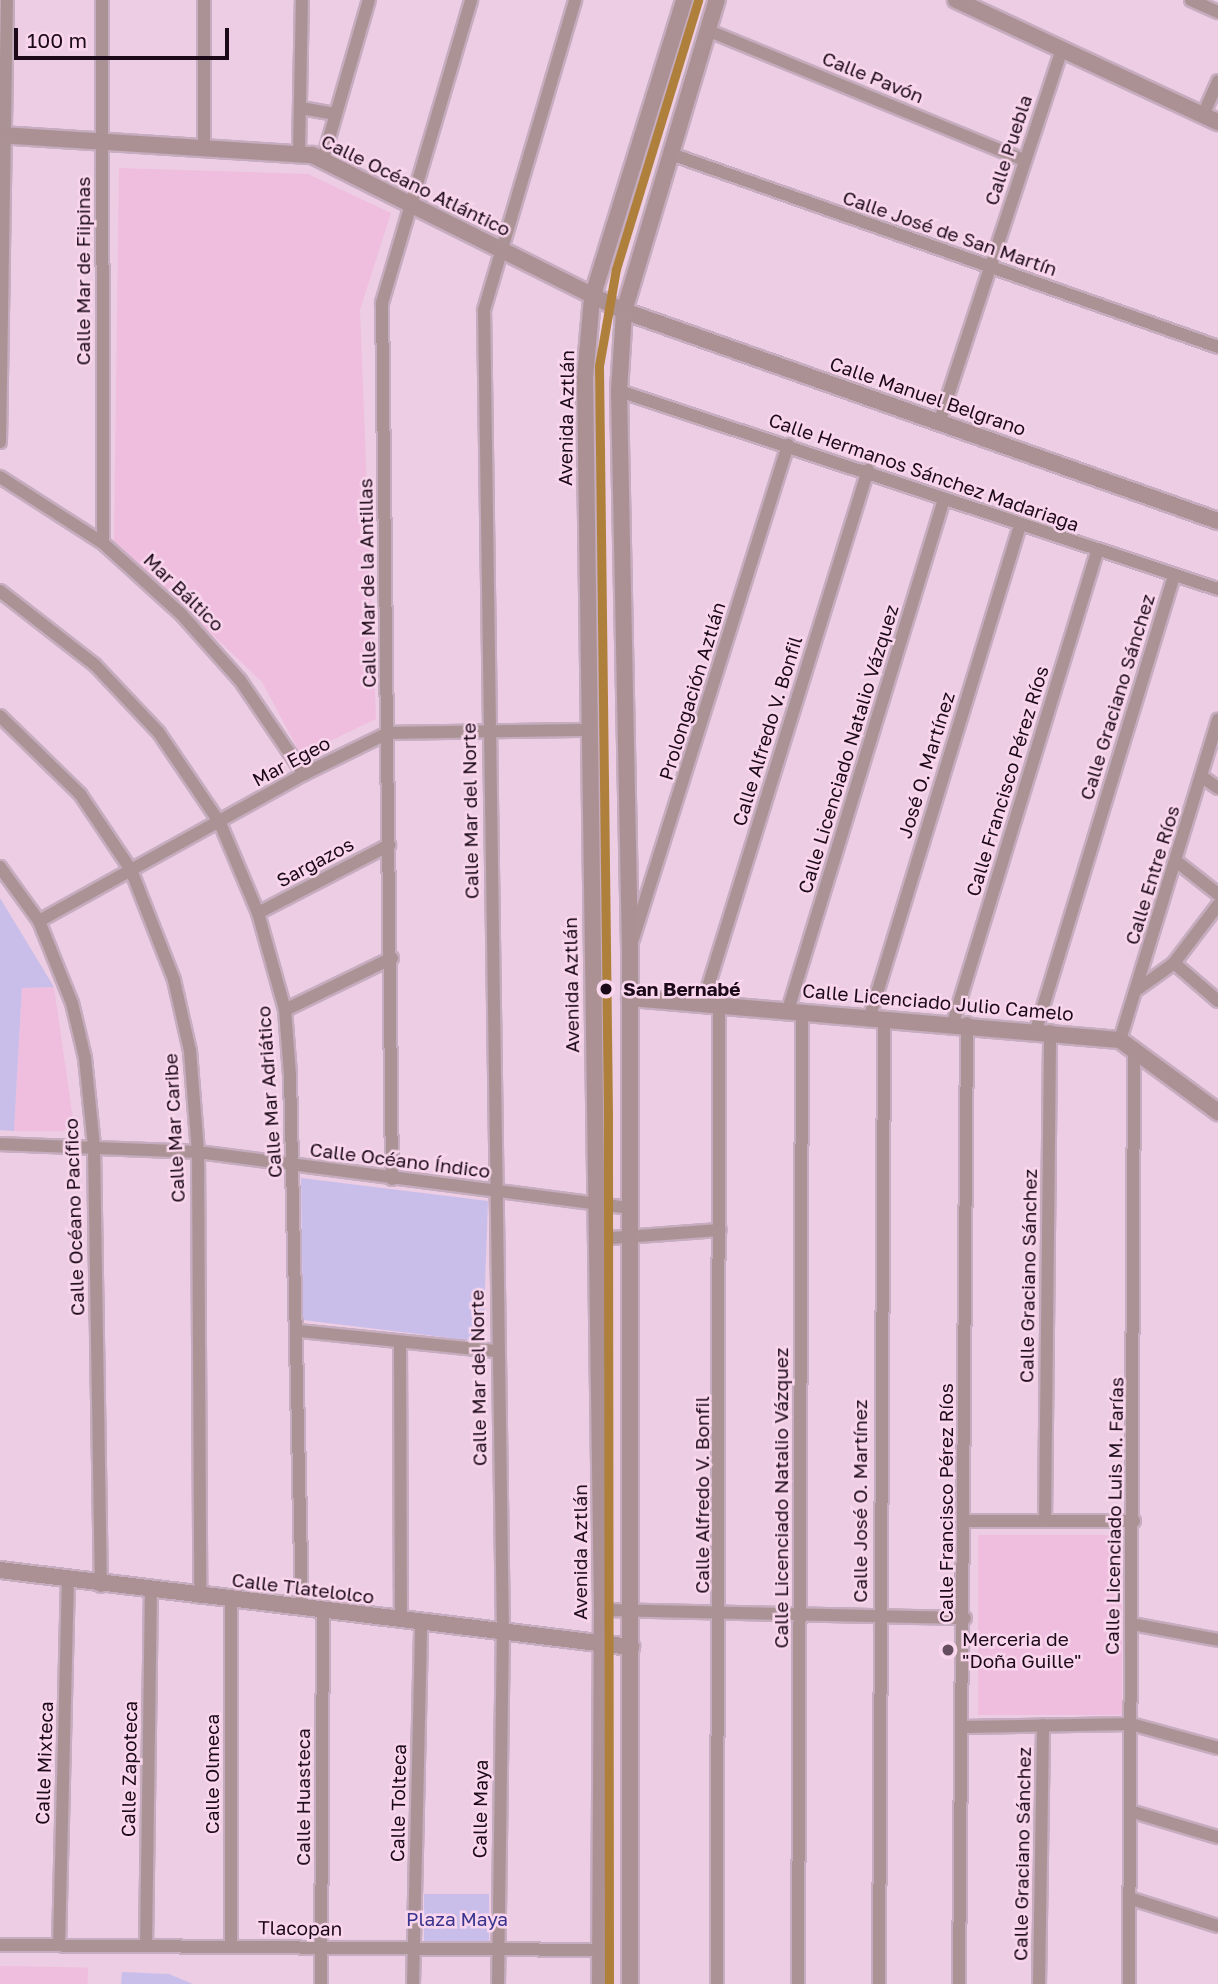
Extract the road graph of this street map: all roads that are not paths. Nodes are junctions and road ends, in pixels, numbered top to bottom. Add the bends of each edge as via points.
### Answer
1 (7, 0) edge
2 (102, 0) edge
3 (204, 0) edge
4 (302, 0) edge
5 (369, 0) edge
6 (471, 0) edge
7 (575, 0) edge
8 (684, 0) edge
9 (717, 0) edge
10 (956, 0) edge
11 (1191, 0) edge
12 (1218, 12) edge
13 (707, 30) junction
14 (1062, 49) junction
15 (1218, 81) edge
16 (301, 108) junction
17 (334, 114) junction
18 (1210, 119) edge
19 (4, 135) edge
20 (102, 141) junction
21 (204, 145) junction
22 (299, 152) junction
23 (670, 154) junction
24 (323, 159) junction
25 (1024, 160) junction
26 (409, 202) junction
27 (499, 250) junction
28 (989, 268) junction
29 (592, 298) junction
30 (624, 311) junction
31 (1218, 347) edge
32 (619, 391) junction
33 (939, 423) junction
34 (0, 442) edge
35 (788, 445) junction
36 (868, 470) junction
37 (0, 477) edge
38 (944, 499) junction
39 (1218, 521) edge
40 (1020, 525) junction
41 (103, 543) junction
42 (1097, 551) junction
43 (1174, 576) junction
44 (1218, 589) edge
45 (0, 591) edge
46 (0, 716) edge
47 (1218, 720) edge
48 (488, 729) junction
49 (587, 730) junction
50 (388, 733) junction
51 (304, 774) junction
52 (1201, 776) junction
53 (1218, 788) edge
54 (220, 823) junction
55 (389, 845) junction
56 (1176, 861) junction
57 (0, 867) edge
58 (131, 870) junction
59 (1218, 894) edge
60 (1218, 905) edge
61 (258, 913) junction
62 (39, 921) junction
63 (630, 948) junction
64 (392, 958) junction
65 (1174, 963) junction
66 (1138, 989) junction
67 (630, 998) junction
68 (1218, 1001) edge
69 (711, 1004) junction
70 (285, 1010) junction
71 (795, 1010) junction
72 (877, 1017) junction
73 (960, 1023) junction
74 (1043, 1031) junction
75 (1127, 1044) junction
76 (1218, 1112) edge
77 (0, 1144) edge
78 (94, 1147) junction
79 (198, 1152) junction
80 (294, 1167) junction
81 (392, 1179) junction
82 (493, 1191) junction
83 (597, 1204) junction
84 (628, 1208) junction
85 (720, 1230) junction
86 (629, 1238) junction
87 (597, 1240) junction
88 (299, 1331) junction
89 (400, 1344) junction
90 (497, 1352) junction
91 (965, 1521) junction
92 (1045, 1521) junction
93 (1134, 1521) junction
94 (0, 1570) edge
95 (68, 1581) junction
96 (101, 1586) junction
97 (151, 1592) junction
98 (200, 1597) junction
99 (231, 1601) junction
100 (302, 1608) junction
101 (602, 1610) junction
102 (632, 1610) junction
103 (323, 1611) junction
104 (721, 1612) junction
105 (800, 1614) junction
106 (880, 1616) junction
107 (965, 1618) junction
108 (401, 1621) junction
109 (421, 1623) junction
110 (1132, 1624) junction
111 (503, 1635) junction
112 (1218, 1640) edge
113 (601, 1647) junction
114 (631, 1647) junction
115 (1131, 1724) junction
116 (1044, 1725) junction
117 (963, 1727) junction
118 (1218, 1748) edge
119 (1130, 1811) junction
120 (1218, 1838) edge
121 (1129, 1898) junction
122 (1218, 1926) edge
123 (0, 1945) edge
124 (59, 1945) junction
125 (146, 1946) junction
126 (231, 1947) junction
127 (321, 1948) junction
128 (414, 1948) junction
129 (498, 1950) junction
130 (600, 1951) junction
131 (321, 1984) edge
132 (413, 1984) edge
133 (498, 1984) edge
134 (600, 1984) edge
135 (630, 1984) edge
136 (717, 1984) edge
137 (798, 1984) edge
138 (879, 1984) edge
139 (959, 1984) edge
140 (1040, 1984) edge
141 (1129, 1984) edge

1 - 19 street
2 - 20 street, Calle Mar de Fiipinas
3 - 21 street
4 - 16 street
5 - 17 street
6 - 26 street, Calle Mar de la Antillas
7 - 27 street, Calle Mar del Norte
8 - 29 main road, Avenida Aztlán
9 - 13 main road
10 - 14 main road
11 - 12 street
13 - 23 main road
13 - 25 street, Calle Pavón
14 - 18 main road
14 - 25 street, Calle Puebla
15 - 18 street
16 - 17 street
16 - 22 street
17 - 24 street
19 - 20 main road, Calle Océano Atlántico
19 - 34 street
20 - 21 main road, Calle Océano Atlántico
20 - 41 street, Calle Mar de Fiipinas
21 - 22 main road, Calle Océano Atlántico
22 - 24 main road, Calle Océano Atlántico
23 - 28 street, Calle José de San Martín
23 - 30 main road
24 - 26 main road, Calle Océano Atlántico
25 - 28 street, Calle Puebla
26 - 27 main road, Calle Océano Atlántico
26 - 50 street, Calle Mar de la Antillas via 382,303
27 - 29 main road, Calle Océano Atlántico
27 - 48 street, Calle Mar del Norte via 484,310 483,353
28 - 31 street, Calle José de San Martín
28 - 33 street, Calle Puebla
29 - 30 main road, Calle Océano Atlántico
29 - 49 main road, Avenida Aztlán via 585,378
30 - 32 main road
30 - 33 main road, Calle Manuel Belgrano
32 - 35 street, Calle Hermanos Sánchez Madariaga
32 - 63 main road
33 - 39 main road, Calle Manuel Belgrano
35 - 36 street, Calle Hermanos Sánchez Madariaga
35 - 63 street, Prolongación Aztlán
36 - 38 street, Calle Hermanos Sánchez Madariaga
36 - 69 street, Calle Alfredo V. Bonfil
37 - 41 street, Mar Báltico
38 - 40 street, Calle Hermanos Sánchez Madariaga
38 - 71 street, Calle Licenciado Natalio Vázquez
40 - 42 street, Calle Hermanos Sánchez Madariaga
40 - 72 street, José O. Martínez
41 - 51 street, Mar Báltico via 216,650
42 - 43 street, Calle Hermanos Sánchez Madariaga
42 - 73 street, Calle Francisco Pérez Ríos
43 - 44 street, Calle Hermanos Sánchez Madariaga
43 - 74 street, Calle Graciano Sánchez
45 - 54 street, Calle Mar Adriático via 126,695
46 - 58 street, Calle Mar Caribe via 80,794
47 - 52 street, Calle Entre Ríos
48 - 49 street, Mar Egeo
48 - 50 street, Mar Egeo
48 - 82 street, Calle Mar del Norte
49 - 83 main road, Avenida Aztlán
50 - 51 street, Mar Egeo
50 - 55 street, Calle Mar de la Antillas
51 - 54 street, Mar Egeo
52 - 53 street
52 - 56 street, Calle Entre Ríos
54 - 58 street, Mar Egeo
54 - 61 street, Calle Mar Adriático
55 - 61 street, Sargazos
55 - 64 street, Calle Mar de la Antillas
56 - 59 street
56 - 66 street, Calle Entre Ríos
57 - 62 street, Calle Océano Pacífico
58 - 62 street, Mar Egeo
58 - 79 street, Calle Mar Caribe via 177,992 191,1051
60 - 65 street
61 - 70 street, Calle Mar Adriático
62 - 78 street, Calle Océano Pacífico via 77,1025
63 - 67 main road
64 - 70 street
64 - 81 street, Calle Mar de la Antillas
65 - 66 street
65 - 68 street
66 - 75 street, Calle Entre Ríos
67 - 69 main road, Calle Licenciado Julio Camelo
67 - 84 main road
69 - 71 main road, Calle Licenciado Julio Camelo
69 - 85 street, Calle Alfredo V. Bonfil
70 - 80 street, Calle Mar Adriático
71 - 72 main road, Calle Licenciado Julio Camelo
71 - 105 street, Calle Licenciado Natalio Vázquez
72 - 73 main road, Calle Licenciado Julio Camelo
72 - 106 street, Calle José O. Martínez
73 - 74 main road, Calle Licenciado Julio Camelo
73 - 91 street, Calle Francisco Pérez Ríos
74 - 75 main road, Calle Licenciado Julio Camelo
74 - 92 street, Calle Graciano Sánchez
75 - 76 main road, Calle Licenciado Julio Camelo
75 - 93 street, Calle Licenciado Luis M. Farías
77 - 78 street, Calle Océano Índico
78 - 79 street, Calle Océano Índico
78 - 96 street, Calle Océano Pacífico
79 - 80 street, Calle Océano Índico
79 - 98 street, Calle Mar Caribe
80 - 81 street, Calle Océano Índico
80 - 88 street, Calle Mar Adriático
81 - 82 street, Calle Océano Índico
82 - 83 street, Calle Océano Índico
82 - 90 street, Calle Mar del Norte
83 - 84 street, Calle Océano Índico
83 - 87 main road, Avenida Aztlán
84 - 86 main road
85 - 86 street
85 - 104 street, Calle Alfredo V. Bonfil
86 - 87 street
86 - 102 main road
87 - 101 main road, Avenida Aztlán
88 - 89 street
88 - 100 street, Calle Mar Adriático
89 - 90 street
89 - 108 street
90 - 111 street, Calle Mar del Norte
91 - 92 street
91 - 107 street, Calle Francisco Pérez Ríos
92 - 93 street
93 - 110 street, Calle Licenciado Luis M. Farías
94 - 95 main road, Calle Tlatelolco
95 - 96 main road, Calle Tlatelolco
95 - 124 street, Calle Mixteca
96 - 97 main road, Calle Tlatelolco
97 - 98 main road, Calle Tlatelolco
97 - 125 street, Calle Zapoteca
98 - 99 main road, Calle Tlatelolco
99 - 100 main road, Calle Tlatelolco
99 - 126 street, Calle Olmeca
100 - 103 main road, Calle Tlatelolco
101 - 102 street
101 - 113 main road, Avenida Aztlán
102 - 104 street
102 - 114 main road
103 - 108 main road, Calle Tlatelolco
103 - 127 street, Calle Huasteca
104 - 105 street
104 - 136 street, Calle Alfredo V. Bonfil
105 - 106 street
105 - 137 street, Calle Licenciado Natalio Vázquez
106 - 107 street
106 - 138 street, Calle José O. Martínez
107 - 117 street, Calle Francisco Pérez Ríos
108 - 109 main road, Calle Tlatelolco
109 - 111 main road, Calle Tlatelolco
109 - 128 street, Calle Tolteca
110 - 112 street
110 - 115 street, Calle Licenciado Luis M. Farías
111 - 113 main road, Calle Tlatelolco
111 - 129 street, Calle Maya
113 - 114 main road, Calle Tlatelolco
113 - 130 main road, Avenida Aztlán
114 - 135 main road
115 - 116 street
115 - 118 street
115 - 119 street, Calle Licenciado Luis M. Farías
116 - 117 street
116 - 140 street, Calle Graciano Sánchez
117 - 139 street, Calle Francisco Pérez Ríos
119 - 120 street
119 - 121 street, Calle Licenciado Luis M. Farías
121 - 122 street
121 - 141 street, Calle Licenciado Luis M. Farías
123 - 124 street, Tlacopan
124 - 125 street, Tlacopan
125 - 126 street, Tlacopan
126 - 127 street, Tlacopan
127 - 128 street, Tlacopan
127 - 131 street, Calle Huasteca
128 - 129 street, Tlacopan
128 - 132 street, Calle Tolteca
129 - 130 street, Tlacopan
129 - 133 street, Calle Maya
130 - 134 main road, Avenida Aztlán

